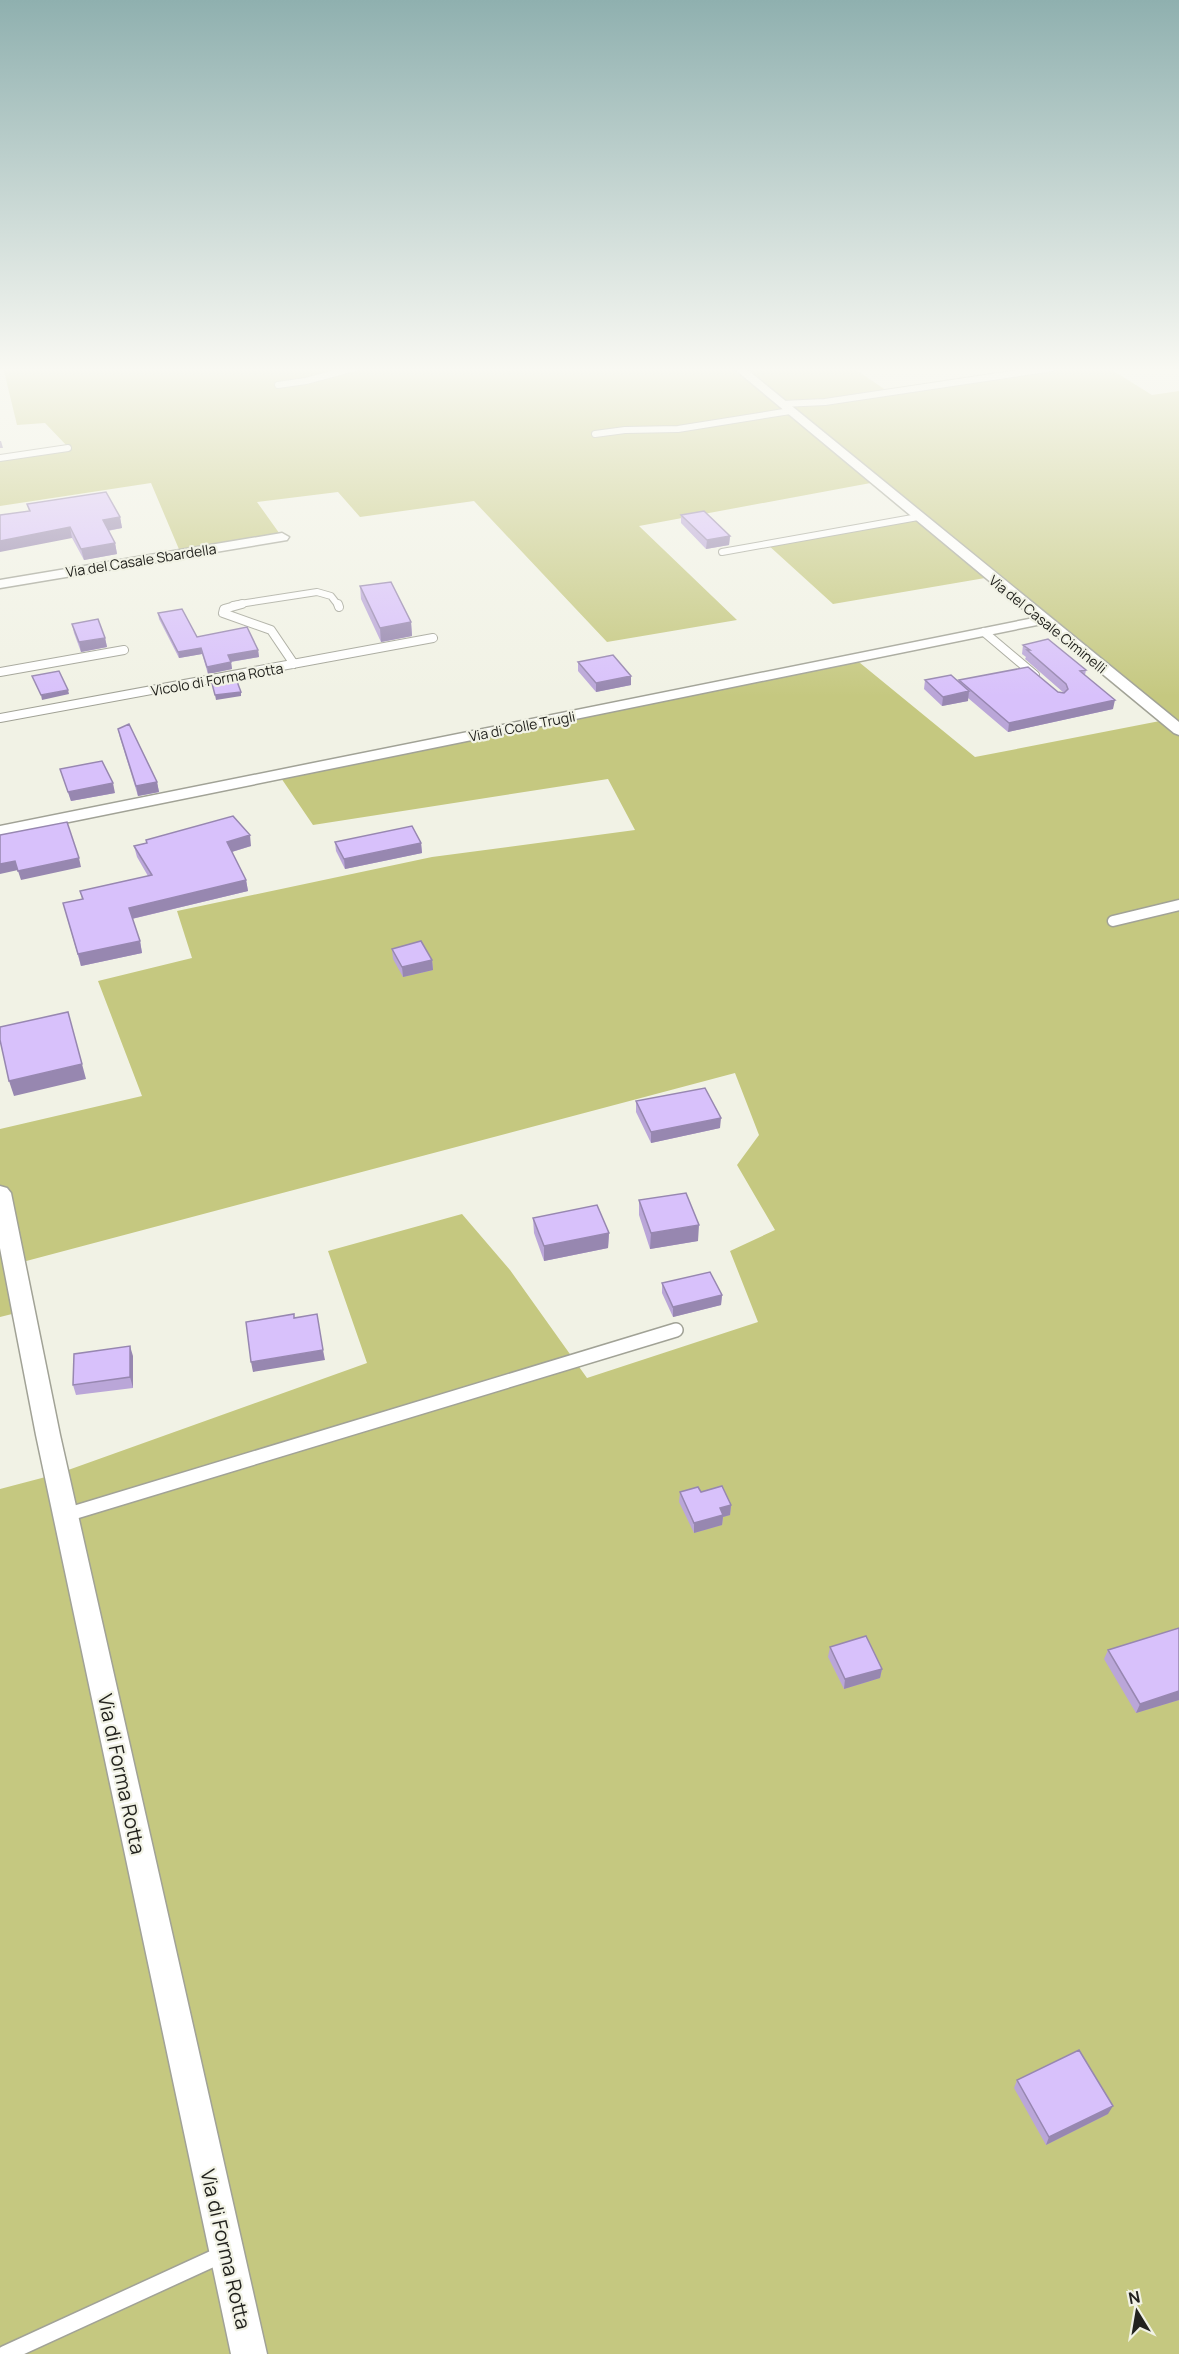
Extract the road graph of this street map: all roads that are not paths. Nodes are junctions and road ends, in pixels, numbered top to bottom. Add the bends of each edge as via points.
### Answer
1 (869, 477) edge
2 (918, 517) junction
3 (282, 537) dead end
4 (722, 552) edge
5 (0, 584) edge
6 (339, 608) dead end
7 (1043, 620) junction
8 (984, 632) junction
9 (433, 638) dead end
10 (124, 650) dead end
11 (294, 664) junction
12 (0, 672) edge
13 (1043, 682) edge
14 (0, 718) edge
15 (1179, 730) edge
16 (0, 831) edge
17 (1179, 905) edge
18 (1113, 921) dead end
19 (0, 1193) edge
20 (676, 1330) dead end
21 (66, 1515) junction
22 (226, 2253) junction
23 (5, 2354) edge
24 (249, 2354) edge

1 - 2 street, Via del Casale Ciminelli
2 - 4 lane
2 - 7 street, Via del Casale Ciminelli
3 - 5 street, Via del Casale Sbardella
6 - 11 lane via 334,597 317,592 224,609 223,613 273,632
7 - 8 street, Via di Colle Trugli
7 - 15 street, Via del Casale Ciminelli
8 - 13 lane
8 - 16 street, Via di Colle Trugli
9 - 11 lane, Vicolo di Forma Rotta
10 - 12 lane
11 - 14 lane, Vicolo di Forma Rotta
17 - 18 lane
19 - 21 street, Via di Forma Rotta
20 - 21 lane
21 - 22 street, Via di Forma Rotta
22 - 23 lane
22 - 24 street, Via di Forma Rotta

